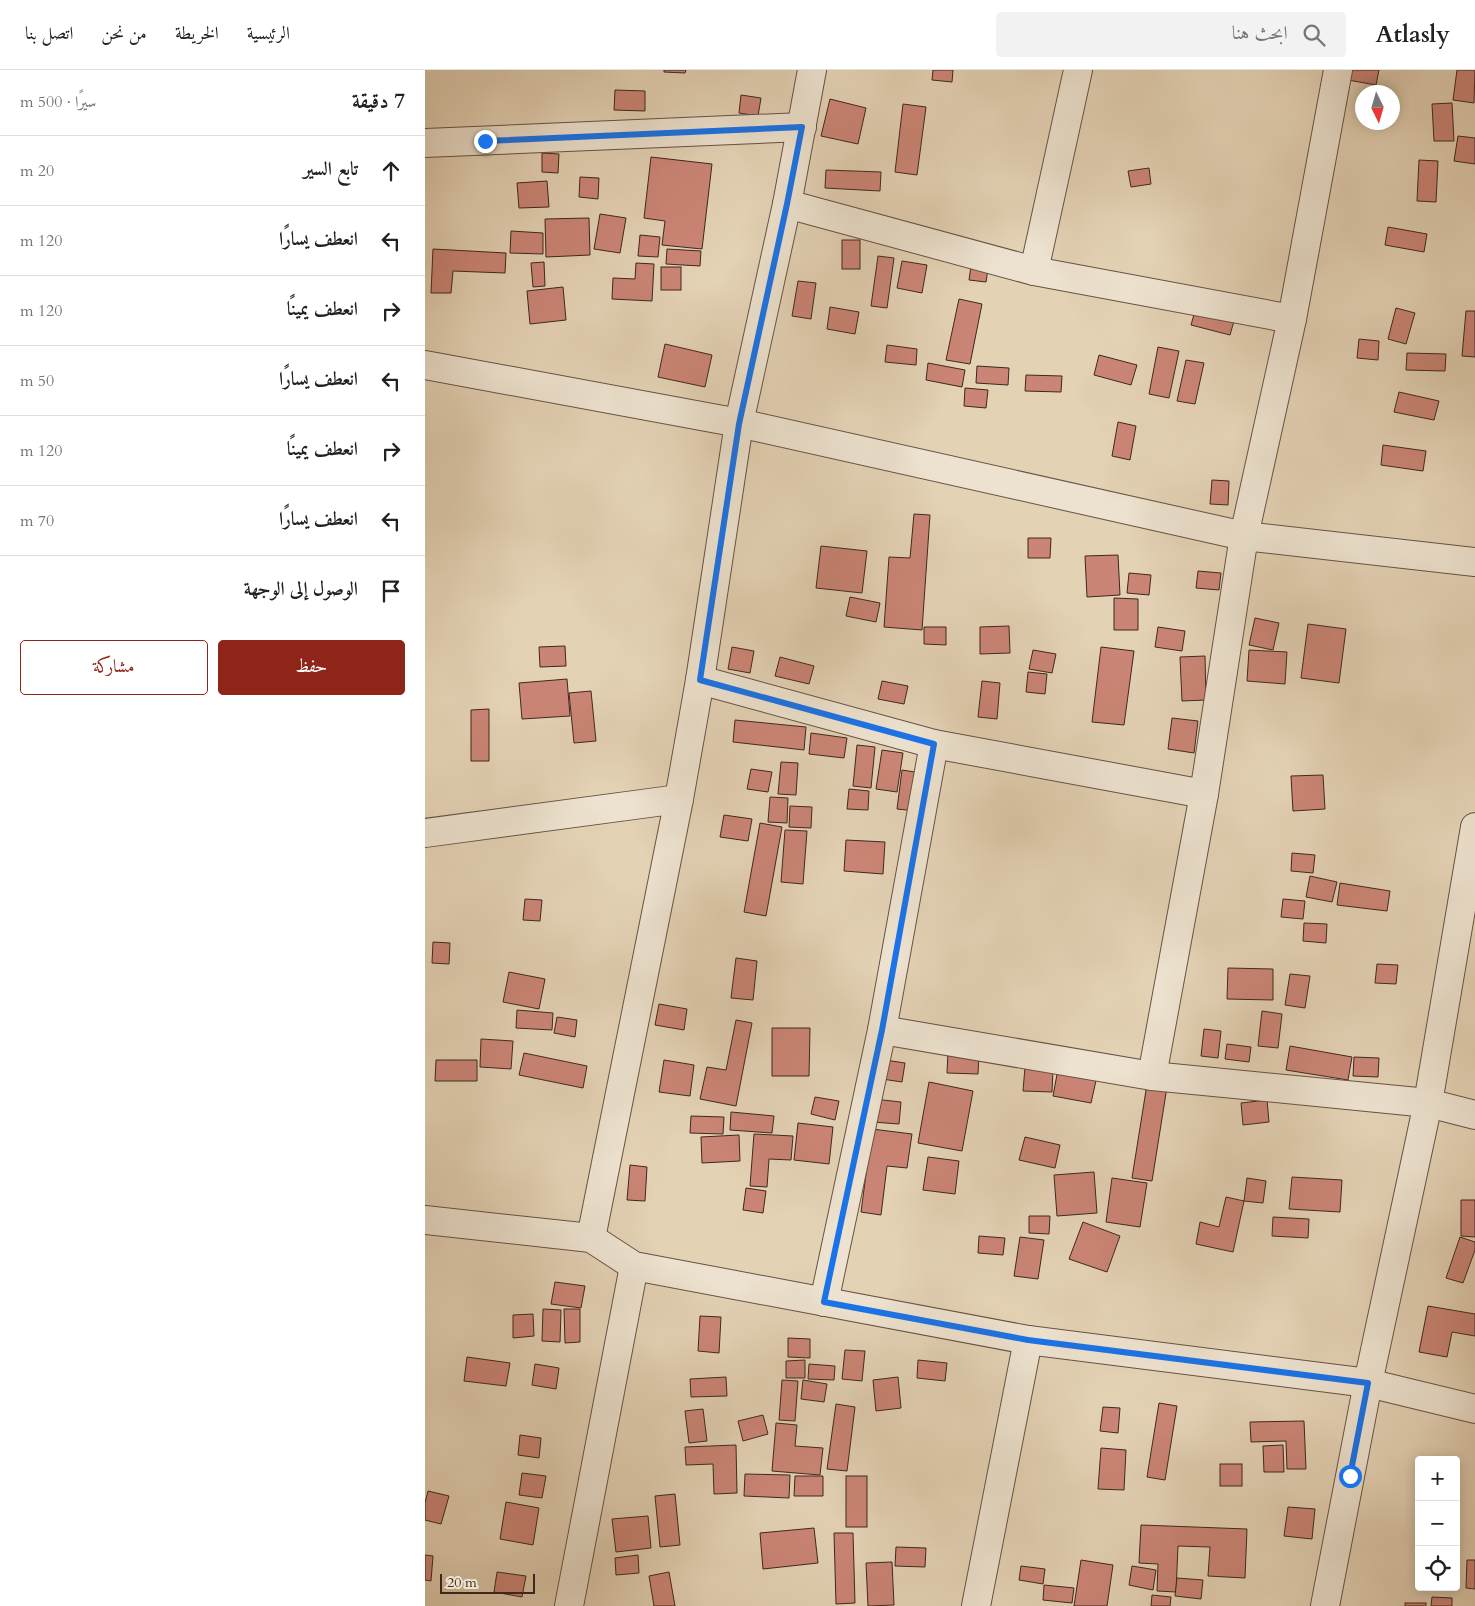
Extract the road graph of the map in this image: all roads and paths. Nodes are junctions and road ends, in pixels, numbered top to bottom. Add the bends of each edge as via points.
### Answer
1 (812, 70) edge
2 (1078, 70) edge
3 (1338, 70) edge
4 (802, 127) junction
5 (425, 144) edge
6 (787, 204) junction
7 (1034, 271) junction
8 (1292, 319) junction
9 (425, 366) edge
10 (739, 424) junction
11 (1244, 536) junction
12 (1475, 562) edge
13 (700, 680) junction
14 (934, 744) junction
15 (1204, 794) junction
16 (679, 799) junction
17 (1475, 827) edge
18 (425, 833) edge
19 (882, 1030) junction
20 (1152, 1076) junction
21 (1428, 1103) junction
22 (1475, 1115) edge
23 (425, 1220) edge
24 (591, 1238) junction
25 (634, 1266) junction
26 (824, 1302) junction
27 (1028, 1340) junction
28 (1368, 1383) junction
29 (1475, 1408) edge
30 (569, 1606) edge
31 (976, 1606) edge
32 (1325, 1606) edge

1 - 4 street
2 - 7 street
3 - 8 street
4 - 5 street
4 - 6 street
6 - 7 street
6 - 10 street
7 - 8 street
8 - 11 street
9 - 10 street
10 - 11 street
10 - 13 street
11 - 12 street
11 - 15 street
13 - 14 street
13 - 16 street
14 - 15 street
14 - 19 street
15 - 20 street
16 - 18 street
16 - 24 street
17 - 21 street
19 - 20 street
19 - 26 street
20 - 21 street
21 - 22 street
21 - 28 street
23 - 24 street
24 - 25 street
25 - 26 street
25 - 30 street
26 - 27 street
27 - 28 street
27 - 31 street
28 - 29 street
28 - 32 street

